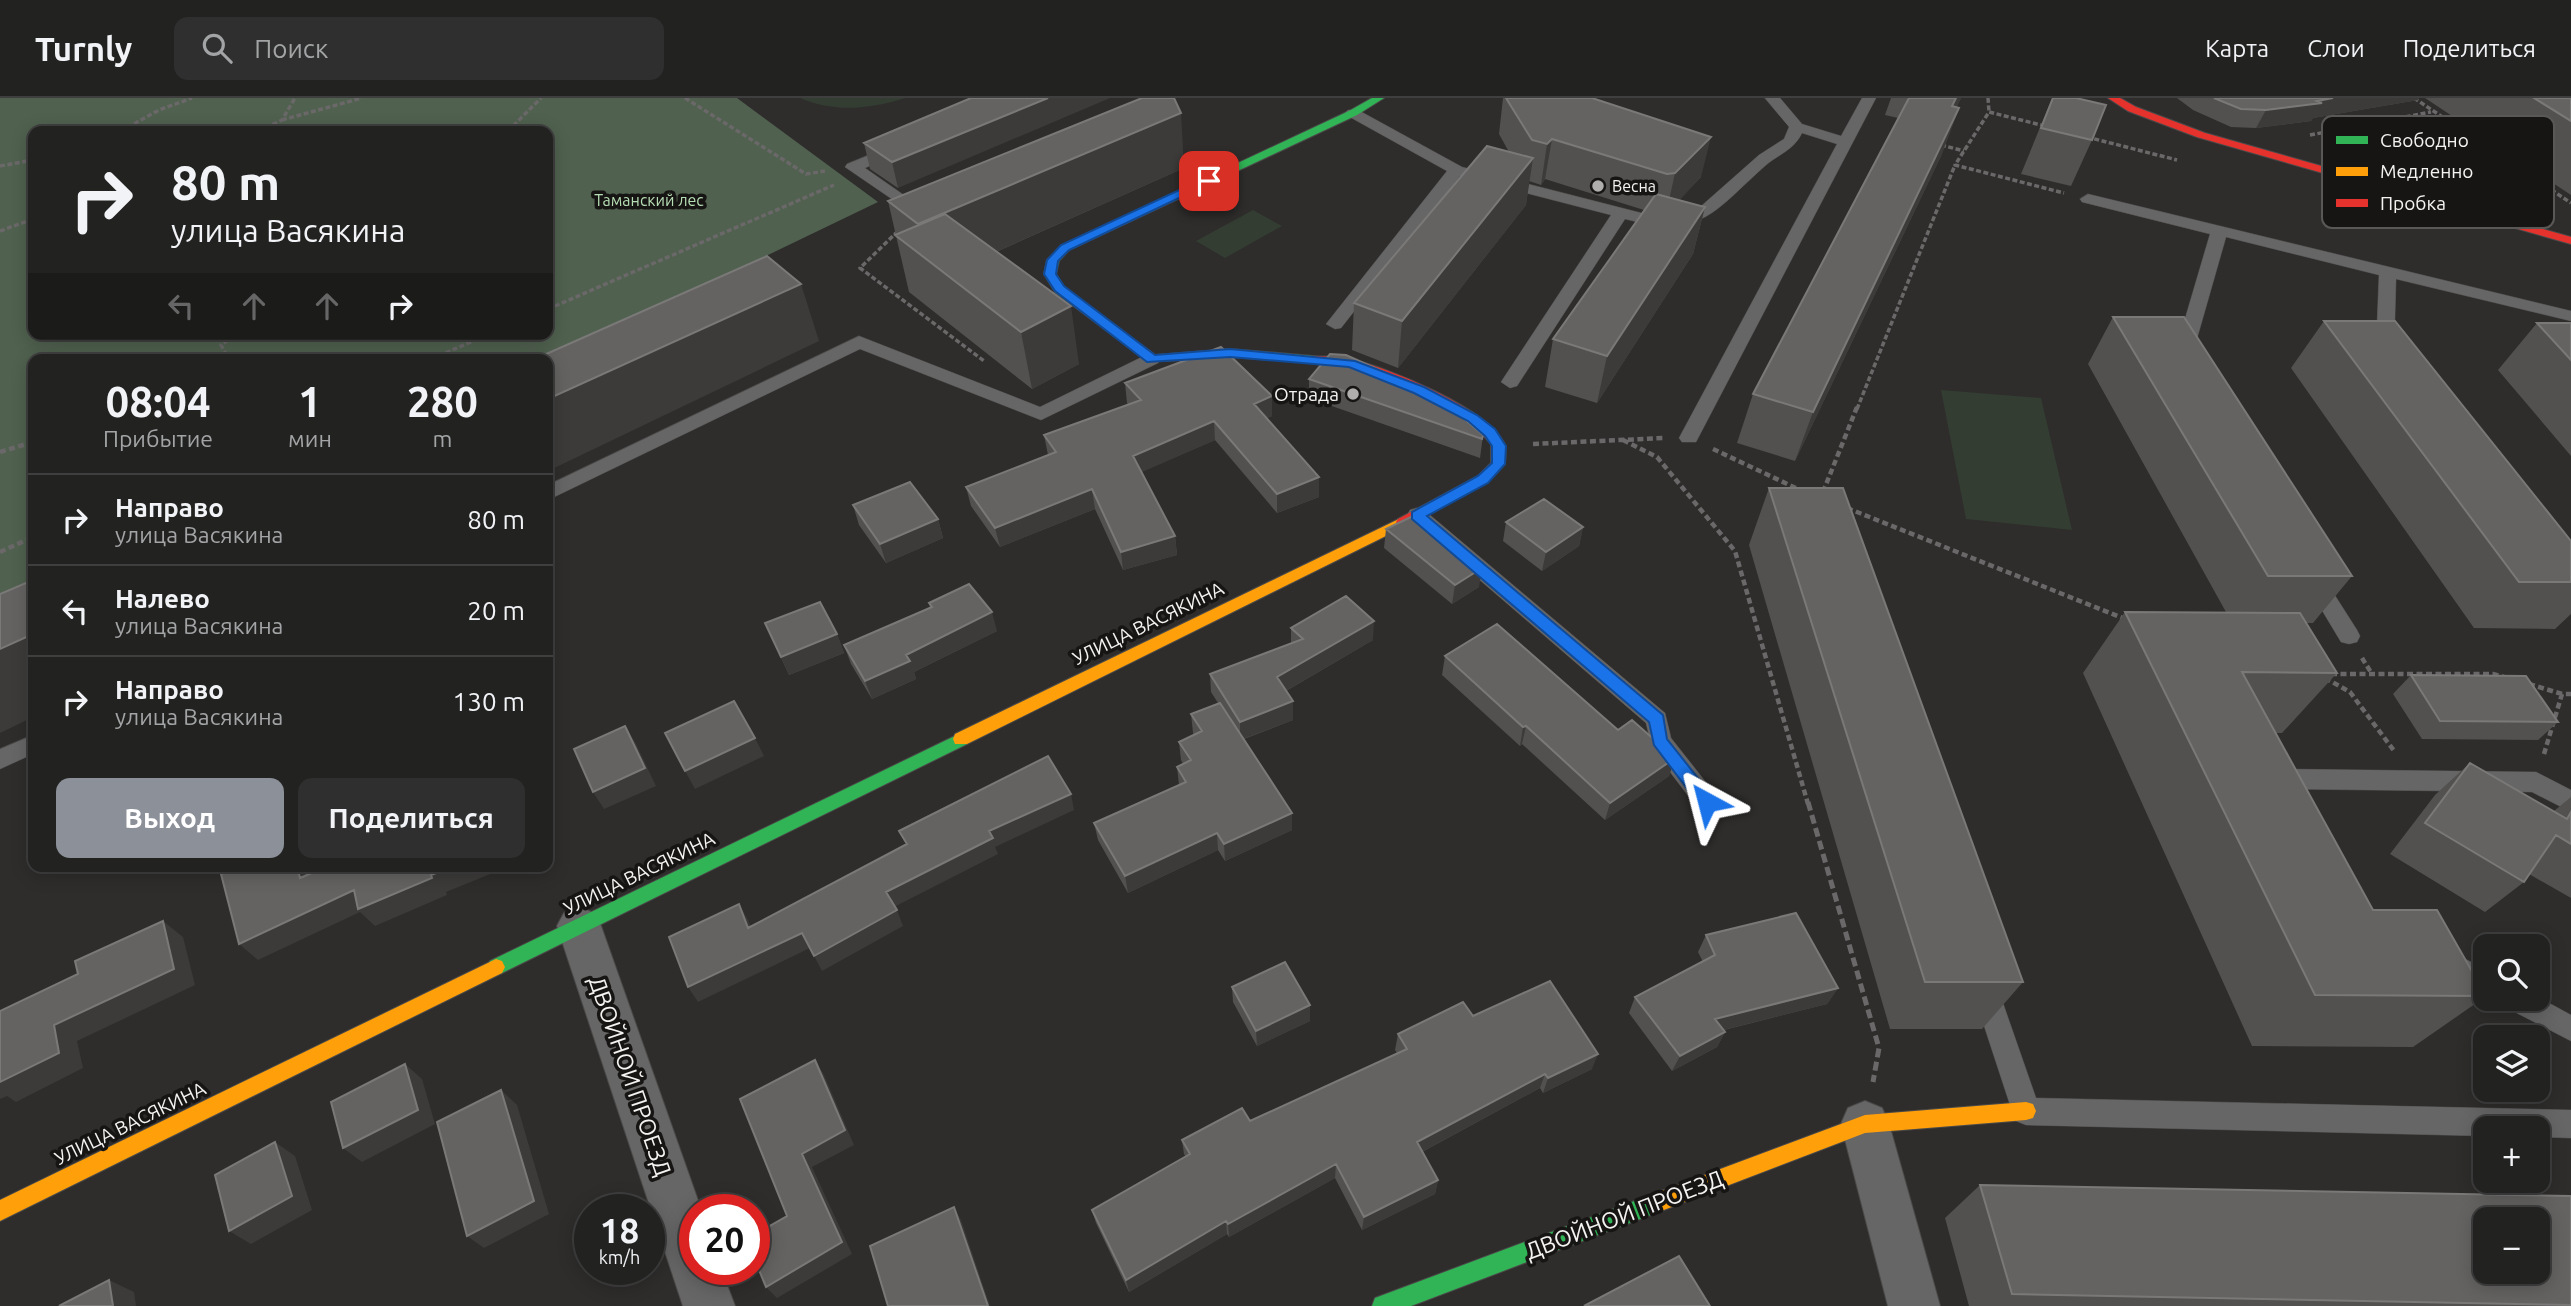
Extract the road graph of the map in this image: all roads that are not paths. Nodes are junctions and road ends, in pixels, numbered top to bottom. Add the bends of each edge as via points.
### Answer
1 (1379, 98) edge
2 (1772, 98) edge
3 (1869, 98) edge
4 (2113, 98) edge
5 (1353, 113) junction
6 (1797, 127) junction
7 (917, 140) edge
8 (1845, 142) junction
9 (2322, 169) edge
10 (1456, 170) junction
11 (2088, 199) road end
12 (902, 201) edge
13 (1620, 213) junction
14 (2526, 228) edge
15 (2219, 231) junction
16 (2571, 241) edge
17 (2388, 271) junction
18 (2571, 316) edge
19 (1335, 324) dead end
20 (1152, 359) junction
21 (2385, 367) edge
22 (2189, 374) edge
23 (1510, 382) dead end
24 (1689, 438) road end
25 (553, 491) edge
26 (1417, 515) junction
27 (2306, 565) edge
28 (2350, 636) dead end
29 (28, 746) edge
30 (0, 760) edge
31 (1707, 802) dead end
32 (2289, 802) edge
33 (2571, 803) edge
34 (579, 926) junction
35 (2426, 950) edge
36 (1978, 966) edge
37 (2473, 975) edge
38 (2538, 1011) edge
39 (2571, 1029) edge
40 (2026, 1111) junction
41 (1865, 1124) junction
42 (2571, 1124) edge
43 (0, 1211) edge
44 (679, 1220) edge
45 (701, 1285) edge
46 (709, 1306) edge
47 (1383, 1306) edge
48 (1914, 1306) edge

1 - 5 street
2 - 6 lane
3 - 8 lane
4 - 9 street via 2180,128
5 - 10 lane
5 - 20 street via 1065,248 1053,260 1050,274 1059,289
6 - 8 lane
6 - 13 lane via 1790,142 1705,211 1684,221 1657,222
7 - 12 lane via 857,169
8 - 24 lane
10 - 13 lane
10 - 19 lane
11 - 15 lane
13 - 23 lane
14 - 16 street
15 - 17 lane
15 - 22 lane via 2181,362
17 - 18 lane
17 - 21 lane
20 - 25 lane via 1041,414 859,342
20 - 26 street, УЛИЦА ВАСЯКИНА via 1230,353 1350,363 1419,390 1473,418 1499,446 1499,464 1483,480
26 - 31 lane via 1657,719 1660,741
26 - 34 street, УЛИЦА ВАСЯКИНА
27 - 28 lane
29 - 30 lane
32 - 33 lane via 2277,779 2536,782
34 - 43 street, УЛИЦА ВАСЯКИНА
34 - 44 street, ДВОЙНОЙ ПРОЕЗД
35 - 37 lane
36 - 40 lane
38 - 39 lane
40 - 41 street, ДВОЙНОЙ ПРОЕЗД
40 - 42 lane
41 - 47 street, ДВОЙНОЙ ПРОЕЗД
41 - 48 street
45 - 46 street, ДВОЙНОЙ ПРОЕЗД

